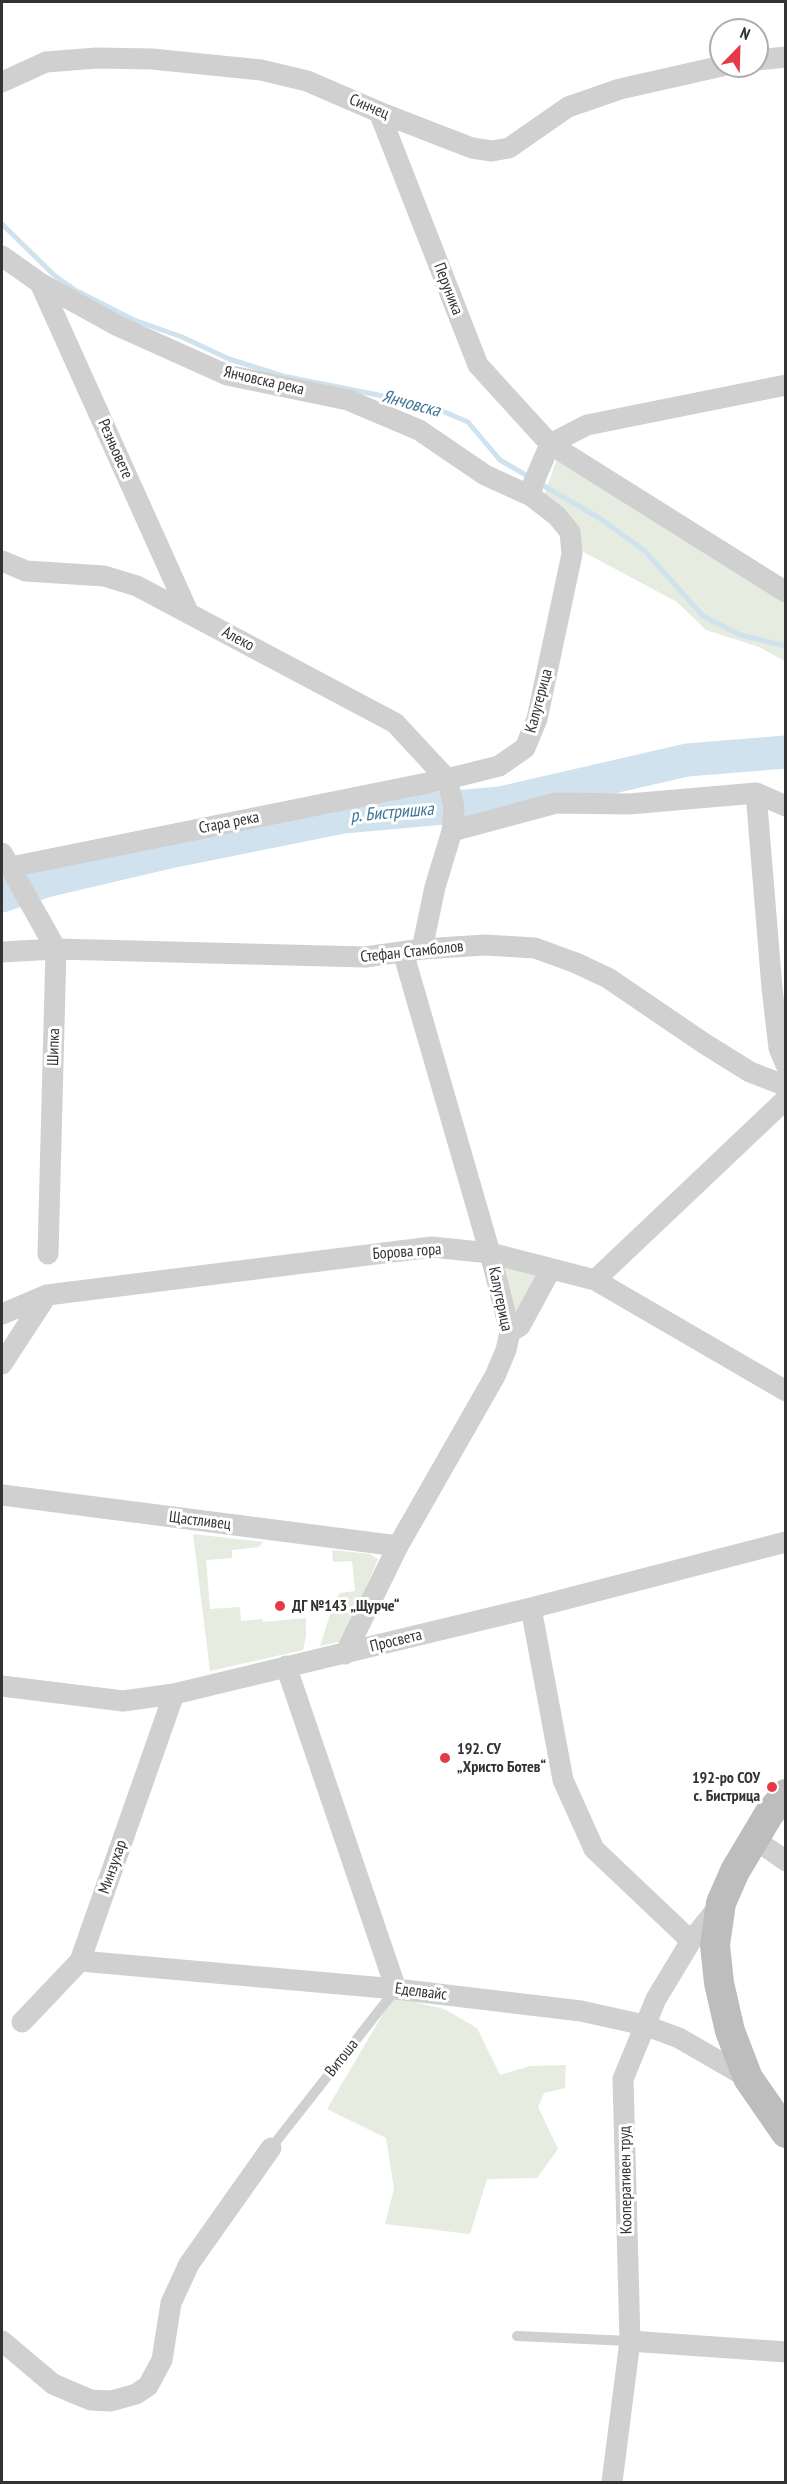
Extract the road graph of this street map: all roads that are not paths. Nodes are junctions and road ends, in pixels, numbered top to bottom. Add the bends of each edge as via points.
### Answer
1 (786, 57) edge
2 (769, 59) edge
3 (709, 69) edge
4 (2, 82) edge
5 (379, 112) junction
6 (2, 256) edge
7 (40, 284) junction
8 (786, 385) edge
9 (549, 450) junction
10 (532, 490) junction
11 (2, 561) edge
12 (786, 592) edge
13 (189, 614) junction
14 (447, 778) junction
15 (756, 793) junction
16 (786, 806) edge
17 (452, 831) junction
18 (7, 867) edge
19 (56, 950) junction
20 (412, 950) junction
21 (2, 952) edge
22 (786, 1065) edge
23 (786, 1086) edge
24 (786, 1099) edge
25 (490, 1253) junction
26 (48, 1254) dead end
27 (551, 1269) junction
28 (595, 1280) junction
29 (46, 1295) junction
30 (2, 1314) edge
31 (510, 1332) junction
32 (2, 1364) edge
33 (785, 1390) edge
34 (2, 1496) edge
35 (786, 1542) edge
36 (398, 1546) junction
37 (531, 1608) junction
38 (345, 1654) junction
39 (286, 1666) junction
40 (2, 1686) edge
41 (174, 1694) junction
42 (786, 1794) edge
43 (753, 1838) junction
44 (786, 1862) edge
45 (722, 1903) junction
46 (691, 1941) junction
47 (80, 1961) junction
48 (396, 1989) junction
49 (22, 2022) dead end
50 (644, 2025) junction
51 (748, 2078) junction
52 (786, 2133) edge
53 (272, 2148) joint
54 (517, 2336) dead end
55 (2, 2341) edge
56 (630, 2341) junction
57 (786, 2352) edge
58 (612, 2482) edge

1 - 2 street
3 - 5 street, Синчец via 620,89 568,107 509,148 492,151 472,148
4 - 5 street, Синчец via 46,62 152,59 261,70 307,81
5 - 9 street, Перуника via 478,365
6 - 7 street, Янчовска река
7 - 10 street, Янчовска река via 118,326 227,375 348,400 419,430 485,475
7 - 13 street, Резньовете
8 - 9 street via 587,425
9 - 10 street
9 - 12 street
10 - 14 street, Калугерица via 570,532 572,554 537,719 525,748 499,766
11 - 13 street, Алеко via 26,571 104,576 137,586
13 - 14 street, Алеко via 395,723
14 - 17 street, Калугерица via 454,807
14 - 18 street, Стара река
15 - 16 street
15 - 17 street via 629,804 556,803
15 - 22 street via 773,998 779,1048
17 - 20 street, Калугерица
18 - 19 street
19 - 20 street, Стефан Стамболов via 324,958
19 - 21 street, Стефан Стамболов
19 - 26 street, Шипка
20 - 23 street, Стефан Стамболов via 485,945 535,948 608,978 750,1072
20 - 25 street, Калугерица
24 - 28 street
25 - 27 street, Борова гора
25 - 29 street, Борова гора via 432,1247
25 - 31 street, Калугерица
27 - 28 street, Борова гора
27 - 31 street via 520,1326
28 - 33 street, Борова гора
29 - 30 street, Борова гора
29 - 32 street
31 - 36 street, Калугерица via 495,1376
34 - 36 street, Щастливец
35 - 37 street, Просвета
36 - 38 street, Калугерица
37 - 38 street, Просвета
37 - 46 street via 563,1780 594,1849
38 - 39 street, Просвета
39 - 41 street, Просвета
39 - 48 street
40 - 41 street, Просвета via 123,1701
41 - 47 street, Минзухар
42 - 43 street
43 - 44 street
43 - 45 street
45 - 46 street, Кооперативен труд
45 - 51 street via 715,1946 719,1983 730,2031
46 - 50 street, Кооперативен труд
47 - 48 street, Еделвайс
47 - 49 street, Минзухар
48 - 50 street, Еделвайс via 581,2011
48 - 53 lane, Витоша
50 - 51 street, Еделвайс via 679,2038
50 - 56 street, Кооперативен труд via 623,2079
51 - 52 street
53 - 55 street, Витоша via 189,2264 171,2303 162,2361 156,2375 136,2394 111,2401 91,2400 53,2384
54 - 56 lane
56 - 57 street
56 - 58 street, Кооперативен труд

